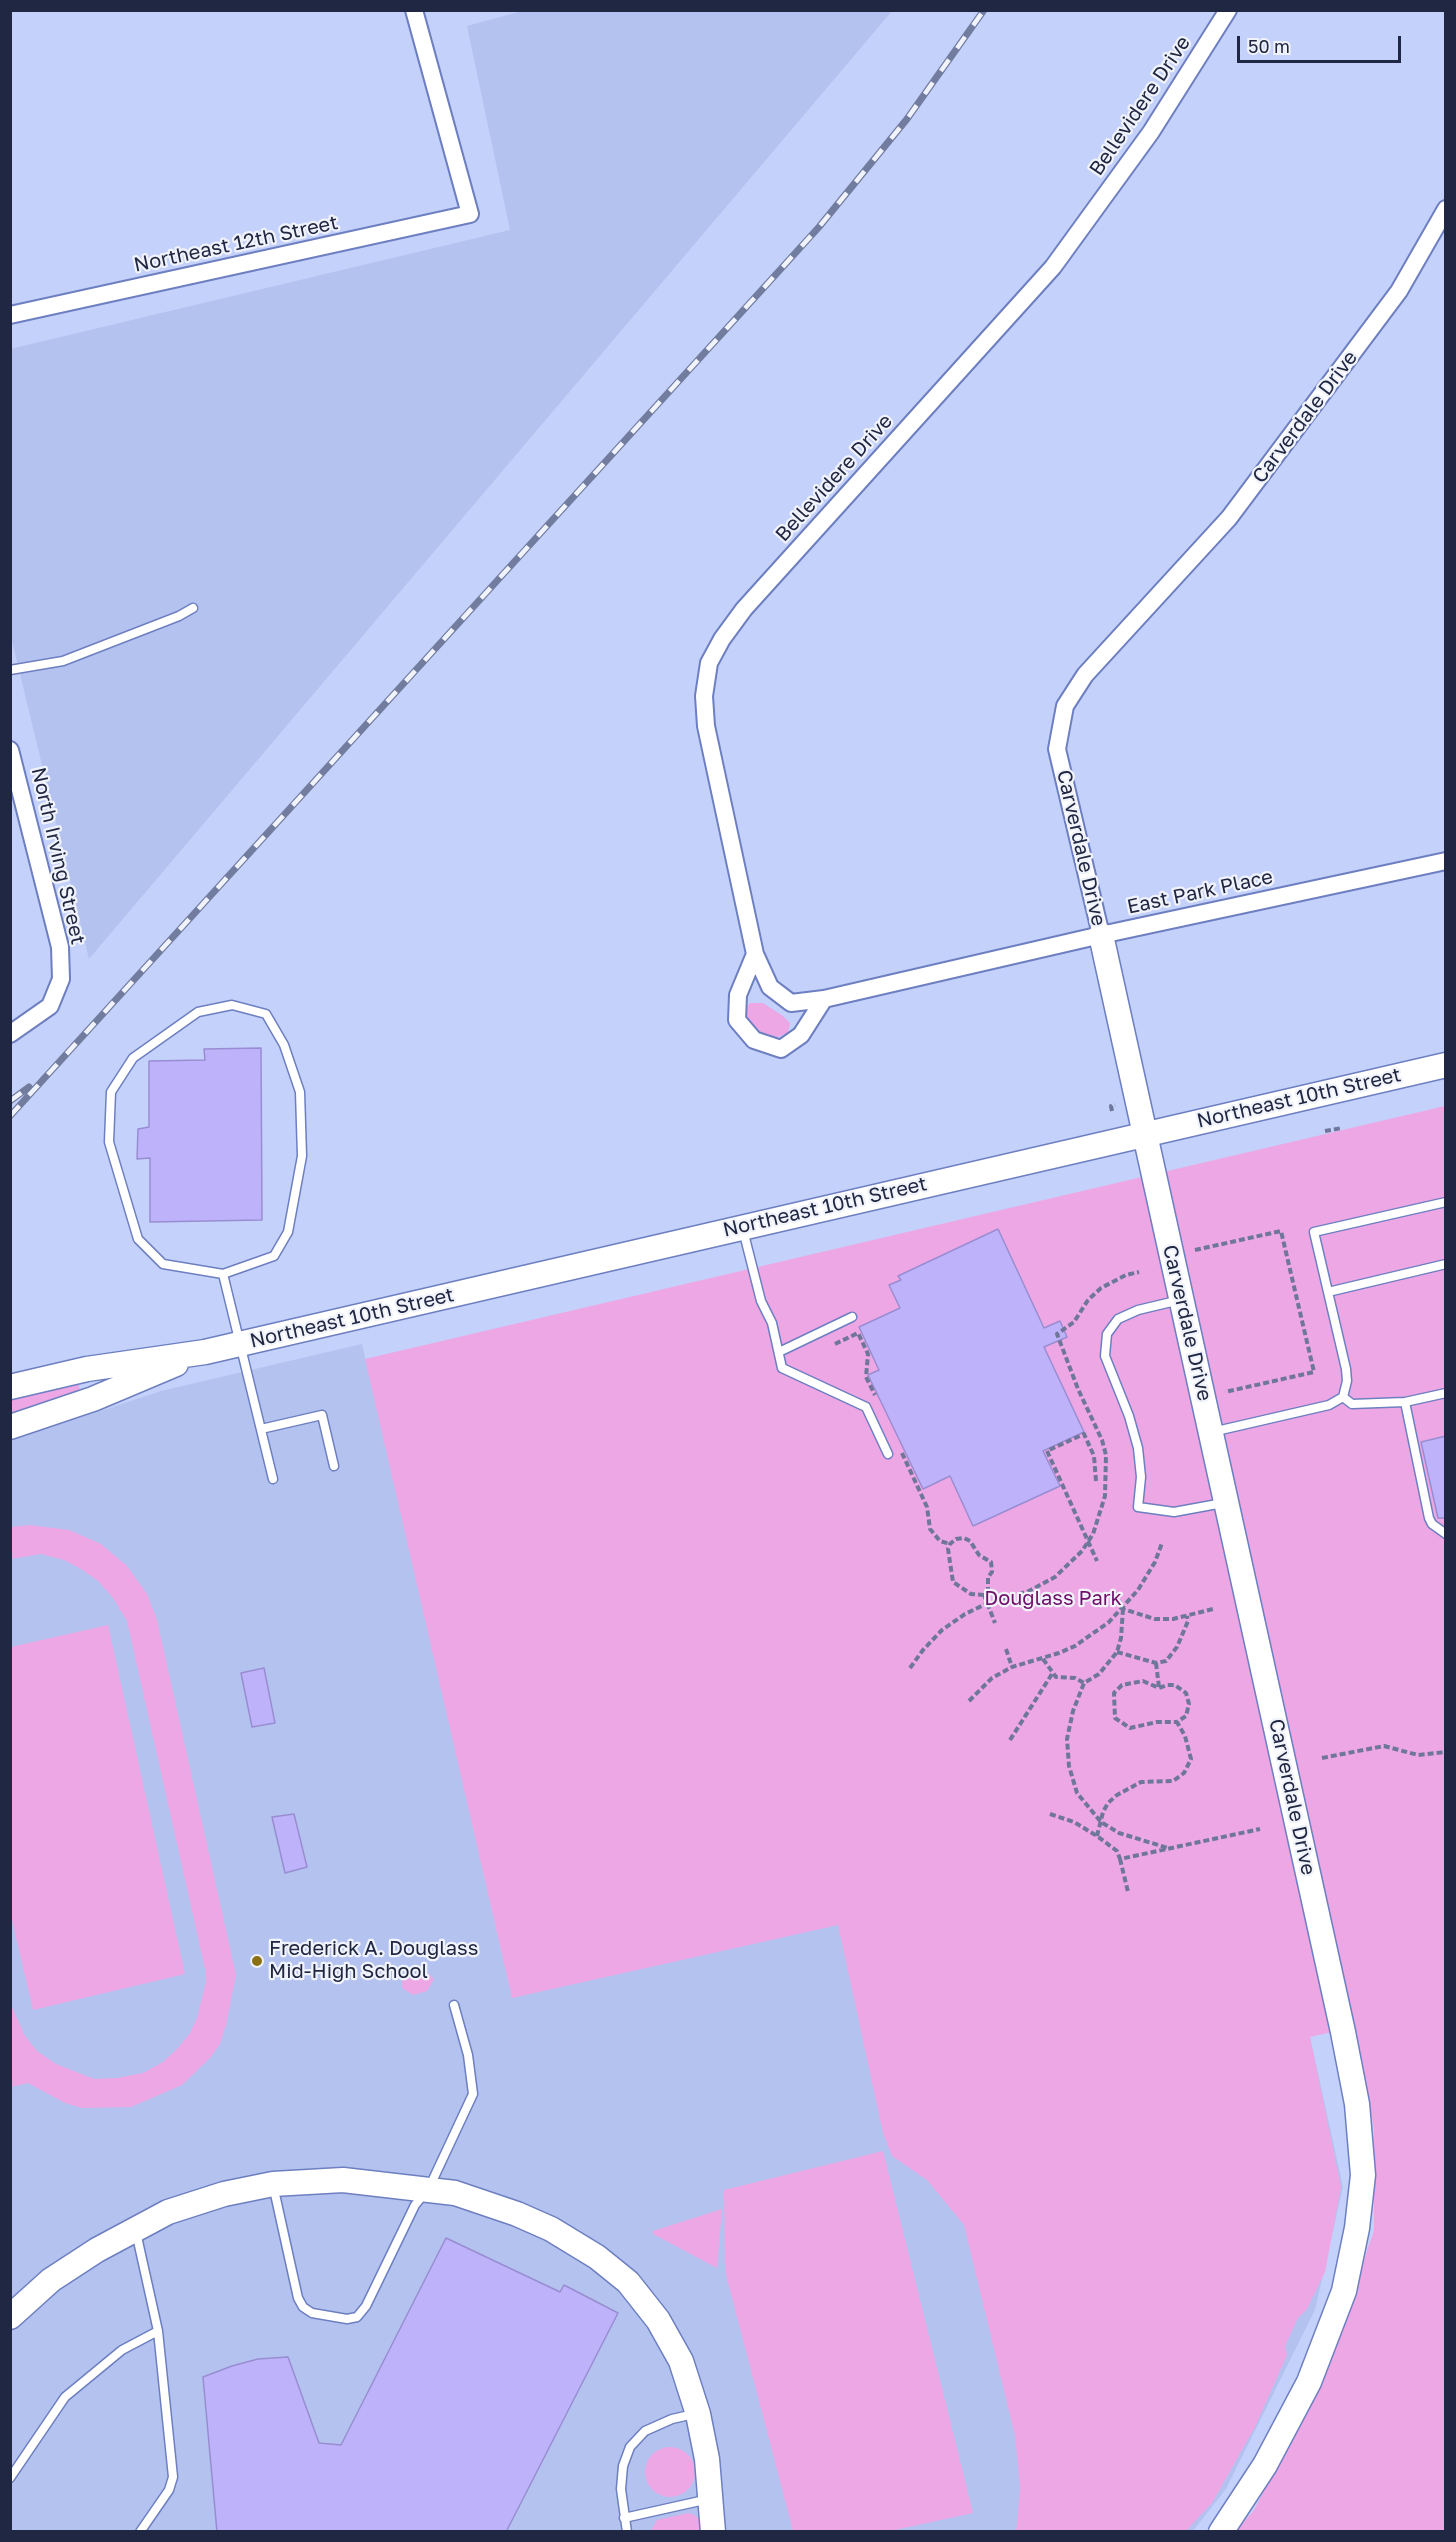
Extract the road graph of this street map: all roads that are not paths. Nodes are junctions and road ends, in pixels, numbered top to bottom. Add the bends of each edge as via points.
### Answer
1 (414, 10) edge
2 (1228, 10) edge
3 (1446, 209) edge
4 (10, 315) edge
5 (193, 608) dead end
6 (10, 670) edge
7 (10, 750) edge
8 (1446, 861) edge
9 (1101, 935) junction
10 (755, 954) junction
11 (824, 999) junction
12 (10, 1034) edge
13 (1446, 1065) edge
14 (1145, 1133) junction
15 (1446, 1202) edge
16 (742, 1227) junction
17 (1446, 1264) edge
18 (223, 1274) junction
19 (1328, 1292) junction
20 (1182, 1300) junction
21 (852, 1317) dead end
22 (240, 1344) junction
23 (206, 1352) junction
24 (779, 1352) junction
25 (10, 1387) edge
26 (1446, 1393) edge
27 (1343, 1397) junction
28 (1404, 1402) junction
29 (10, 1427) edge
30 (261, 1429) junction
31 (1212, 1432) junction
32 (888, 1454) dead end
33 (334, 1466) dead end
34 (273, 1479) dead end
35 (1227, 1502) junction
36 (1446, 1534) edge
37 (454, 2005) dead end
38 (273, 2184) junction
39 (429, 2188) junction
40 (135, 2229) junction
41 (10, 2317) edge
42 (158, 2331) junction
43 (698, 2414) junction
44 (10, 2478) edge
45 (712, 2498) junction
46 (624, 2518) junction
47 (140, 2532) edge
48 (627, 2532) edge
49 (713, 2532) edge
50 (1221, 2532) edge

1 - 4 street, Northeast 12th Street via 470,214
2 - 10 street, Bellevidere Drive via 1151,132 1053,267 744,609 709,663 704,696 706,726
3 - 9 street, Carverdale Drive via 1399,291 1229,518 1085,675 1065,706 1057,749
5 - 6 lane via 63,661
7 - 12 street, North Irving Street via 60,946 61,979 50,1006
8 - 9 street, East Park Place
9 - 11 street, East Park Place
9 - 14 street, Carverdale Drive
10 - 11 street, East Park Place via 770,987 791,1003
10 - 11 street via 738,996 737,1020 754,1040 781,1049 801,1035
13 - 14 street, Northeast 10th Street
14 - 16 street, Northeast 10th Street
14 - 20 street, Carverdale Drive
15 - 19 lane via 1314,1232
16 - 22 street, Northeast 10th Street
16 - 24 lane
17 - 19 lane
18 - 18 lane via 163,1264 138,1239 109,1142 111,1092 134,1058 198,1012 232,1005 266,1014 284,1045 300,1092 302,1156 288,1232 274,1256
18 - 22 lane
19 - 27 lane via 1346,1369
20 - 31 street, Carverdale Drive
20 - 35 lane via 1128,1313 1107,1334 1105,1356 1138,1448 1138,1508 1174,1512
21 - 24 lane
22 - 23 street, Northeast 10th Street
22 - 30 lane
23 - 25 street, Northeast 10th Street via 87,1369
23 - 29 street, Northeast 10th Street via 93,1399
24 - 32 lane via 783,1368 866,1407
26 - 28 lane
27 - 28 lane via 1353,1404
27 - 31 lane via 1329,1405
28 - 36 lane via 1429,1518
30 - 33 lane via 322,1416
30 - 34 lane
31 - 35 street, Carverdale Drive
35 - 50 street, Carverdale Drive via 1343,2032 1363,2175 1344,2291 1309,2382 1265,2465
37 - 39 lane via 468,2055 473,2094
38 - 39 street via 343,2180
38 - 39 lane via 298,2298 312,2313 347,2319 357,2317 366,2306 415,2205
38 - 40 street via 168,2212
39 - 43 street via 455,2193 542,2225 597,2257 628,2282 658,2320 681,2361
40 - 41 street via 51,2280
40 - 42 lane
42 - 44 lane via 122,2350 65,2397
42 - 47 lane via 173,2477 169,2490
43 - 45 street
43 - 46 lane via 645,2431 630,2447 621,2489
45 - 46 lane
45 - 49 street
46 - 48 lane

